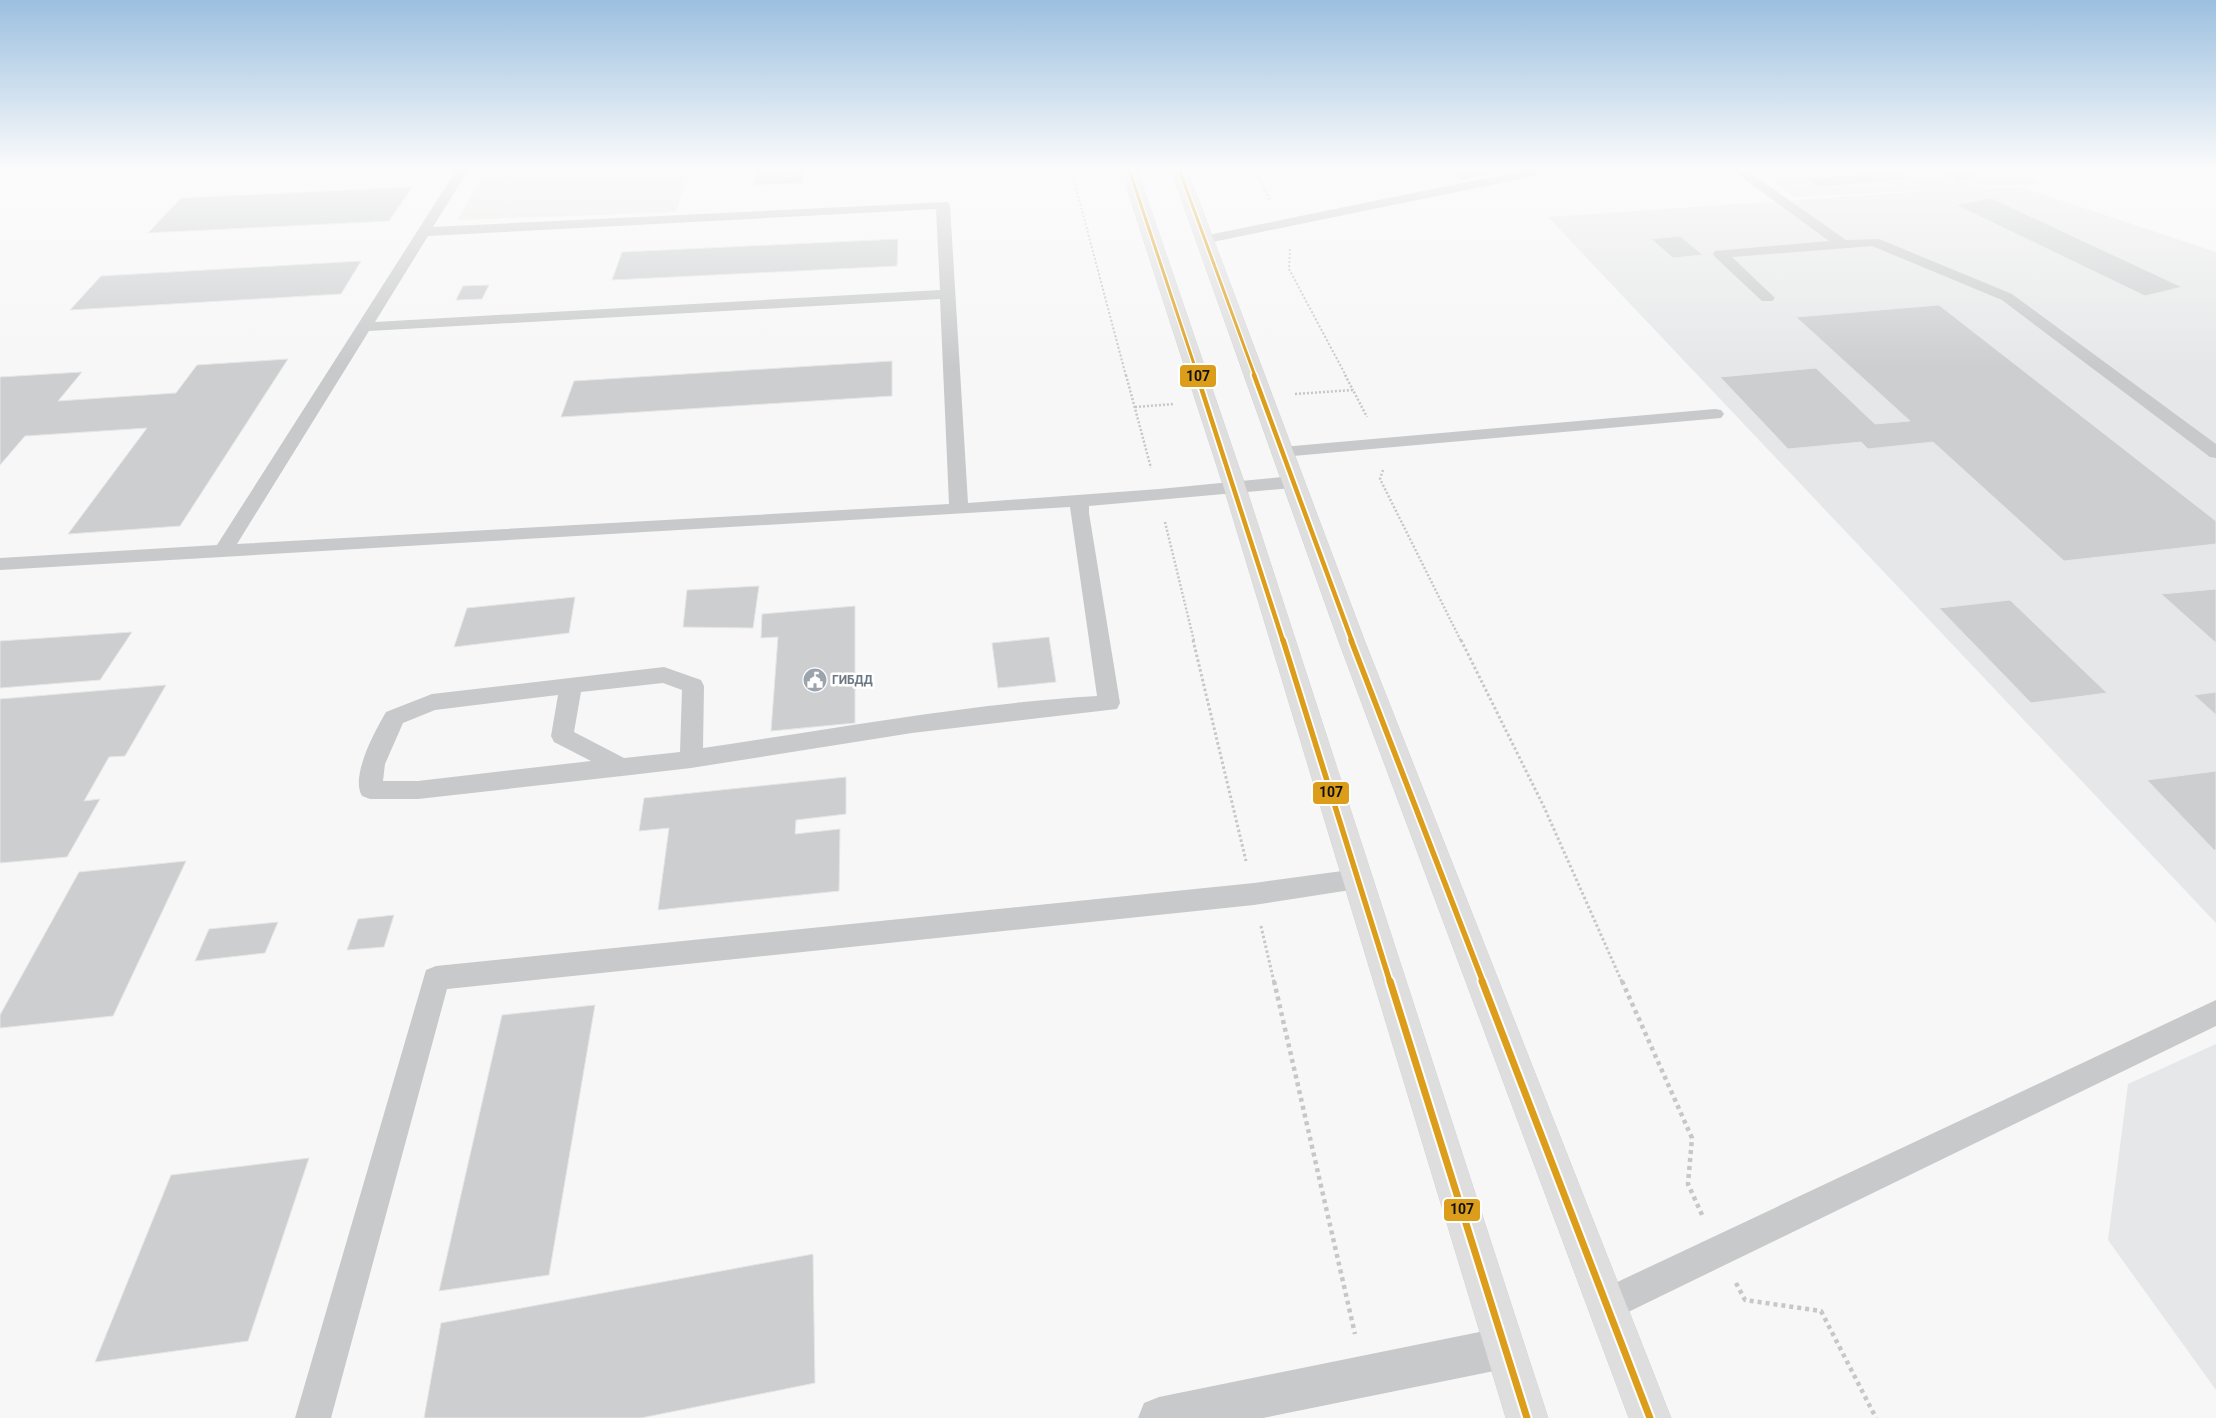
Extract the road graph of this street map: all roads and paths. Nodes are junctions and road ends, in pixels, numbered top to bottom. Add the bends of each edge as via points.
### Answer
1 (421, 235) edge
2 (945, 235) edge
3 (1089, 235) edge
4 (1152, 235) edge
5 (1201, 235) edge
6 (1227, 235) edge
7 (1287, 235) edge
8 (1830, 235) edge
9 (1203, 240) junction
10 (1842, 244) junction
11 (948, 294) junction
12 (1767, 298) dead end
13 (363, 327) junction
14 (1353, 390) junction
15 (1261, 397) junction
16 (1206, 401) junction
17 (1134, 407) junction
18 (1715, 414) dead end
19 (1381, 443) junction
20 (1282, 452) junction
21 (2216, 453) edge
22 (1292, 482) junction
23 (1235, 488) junction
24 (1158, 495) junction
25 (1080, 500) junction
26 (959, 509) junction
27 (223, 551) junction
28 (0, 564) edge
29 (571, 686) junction
30 (691, 759) junction
31 (622, 767) junction
32 (1357, 879) junction
33 (1254, 894) junction
34 (2216, 1012) edge
35 (1718, 1251) junction
36 (1606, 1305) junction
37 (1504, 1348) junction
38 (1365, 1376) junction
39 (313, 1418) edge
40 (1159, 1418) edge
41 (1527, 1418) edge
42 (1650, 1418) edge
43 (1876, 1418) edge

1 - 13 lane
2 - 11 lane
3 - 17 path
4 - 16 main road
5 - 9 main road
6 - 9 lane
7 - 14 path via 1289,269
8 - 10 lane
9 - 15 main road
10 - 12 lane via 1720,254
10 - 21 lane via 1874,242 2007,298
11 - 13 lane
11 - 26 lane
13 - 27 lane
14 - 15 path
14 - 19 path
15 - 20 main road
16 - 17 path
16 - 23 main road
17 - 24 path
18 - 19 lane
19 - 20 lane
19 - 35 path via 1388,456 1380,479 1544,807 1692,1138 1688,1184
20 - 22 main road
22 - 23 lane
22 - 36 main road
23 - 24 lane
23 - 32 main road
24 - 25 lane
24 - 33 path
25 - 26 lane
25 - 30 lane via 1079,513 1109,703 922,724
26 - 27 lane
27 - 28 lane
29 - 30 lane via 664,675 693,686
29 - 31 lane via 562,736
29 - 31 lane via 432,702 394,718 373,764 370,790 418,790
30 - 31 lane
32 - 33 lane
32 - 37 main road
33 - 38 path
33 - 39 lane via 436,978
34 - 35 lane
35 - 36 lane
35 - 43 path via 1744,1300 1822,1311
36 - 42 main road
37 - 38 street
37 - 41 main road
38 - 40 street

